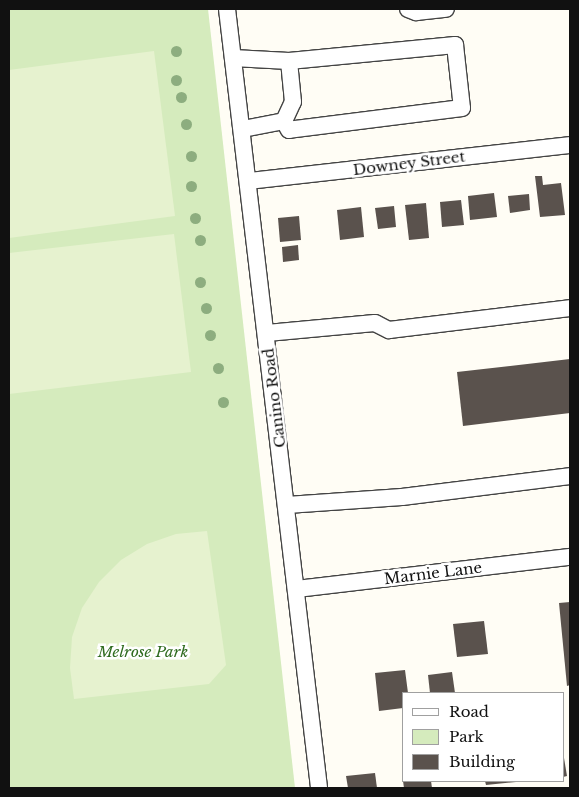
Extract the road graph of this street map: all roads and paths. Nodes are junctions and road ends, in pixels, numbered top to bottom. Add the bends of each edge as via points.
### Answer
1 (227, 9) edge
2 (408, 9) edge
3 (446, 9) edge
4 (233, 58) junction
5 (289, 61) junction
6 (284, 121) junction
7 (243, 129) junction
8 (570, 145) edge
9 (249, 181) junction
10 (570, 308) edge
11 (267, 333) junction
12 (570, 476) edge
13 (287, 505) junction
14 (570, 556) edge
15 (296, 589) junction
16 (319, 788) edge

1 - 4 street, Canino Road
2 - 3 street via 416,12
4 - 5 street
4 - 7 street, Canino Road
5 - 6 street via 292,102
5 - 6 street via 455,46 462,108 289,130
6 - 7 street
7 - 9 street, Canino Road
8 - 9 street, Downey Street
9 - 11 street, Canino Road
10 - 11 street via 389,330 374,322
11 - 13 street, Canino Road
12 - 13 street via 402,498
13 - 15 street, Canino Road
14 - 15 street, Marnie Lane
15 - 16 street, Canino Road

